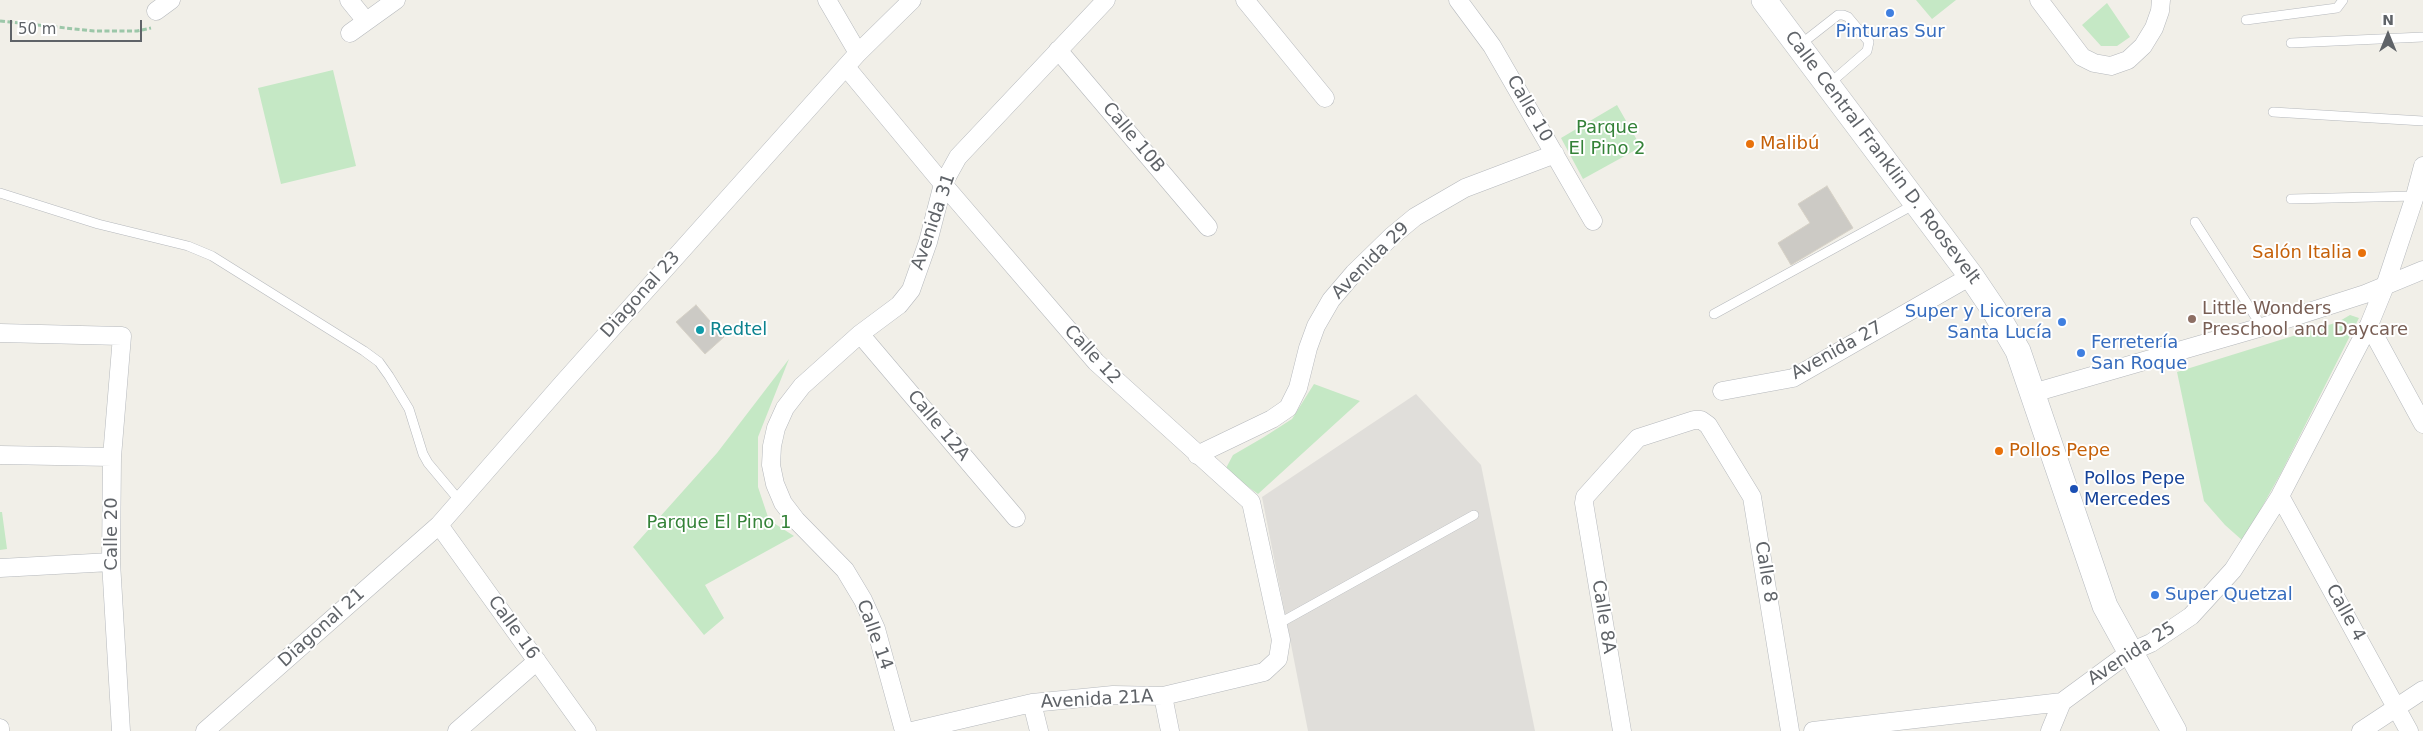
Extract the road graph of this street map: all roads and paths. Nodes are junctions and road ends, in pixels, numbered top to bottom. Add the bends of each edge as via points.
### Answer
1 (171, 0) edge
2 (349, 0) edge
3 (396, 0) edge
4 (827, 0) edge
5 (912, 0) edge
6 (1106, 0) edge
7 (1245, 0) edge
8 (1458, 0) edge
9 (1764, 0) edge
10 (2040, 0) edge
11 (2161, 0) edge
12 (2343, 0) edge
13 (155, 20) joint
14 (2246, 20) dead end
15 (0, 21) edge
16 (366, 21) junction
17 (350, 33) dead end
18 (2423, 37) edge
19 (2291, 43) dead end
20 (1798, 46) junction
21 (1058, 50) junction
22 (858, 53) junction
23 (846, 67) junction
24 (1827, 86) junction
25 (1326, 98) dead end
26 (2273, 112) dead end
27 (2423, 121) edge
28 (1555, 154) junction
29 (2423, 166) edge
30 (943, 184) junction
31 (0, 193) edge
32 (2416, 196) junction
33 (2291, 199) dead end
34 (1916, 204) junction
35 (1593, 221) dead end
36 (2195, 222) dead end
37 (1208, 227) dead end
38 (2423, 270) edge
39 (1971, 276) junction
40 (2385, 286) junction
41 (1714, 314) dead end
42 (2369, 325) junction
43 (2262, 327) junction
44 (0, 334) edge
45 (860, 334) junction
46 (1722, 392) dead end
47 (2034, 393) junction
48 (2423, 424) edge
49 (772, 446) joint
50 (0, 455) edge
51 (1197, 455) junction
52 (112, 457) junction
53 (2280, 496) junction
54 (459, 500) junction
55 (1584, 503) joint
56 (1474, 515) dead end
57 (1016, 518) dead end
58 (439, 525) junction
59 (111, 562) junction
60 (0, 568) edge
61 (1278, 624) junction
62 (2130, 652) junction
63 (1278, 660) joint
64 (537, 661) junction
65 (2423, 690) edge
66 (1162, 696) junction
67 (2062, 702) junction
68 (1032, 703) junction
69 (2397, 708) junction
70 (121, 731) edge
71 (205, 731) edge
72 (457, 731) edge
73 (587, 731) edge
74 (904, 731) edge
75 (912, 731) edge
76 (1039, 731) edge
77 (1170, 731) edge
78 (1622, 731) edge
79 (1790, 731) edge
80 (1813, 731) edge
81 (2050, 731) edge
82 (2174, 731) edge
83 (2361, 731) edge
84 (2409, 731) edge

1 - 13 street
2 - 16 street
3 - 16 street
4 - 22 street
5 - 22 street, Diagonal 23
6 - 21 street, Avenida 31
7 - 25 street
8 - 28 street, Calle 10 via 1492,46
9 - 20 main road, Calle Central Franklin D. Roosevelt
10 - 11 street via 2082,57 2111,66 2128,60 2144,46 2154,28
12 - 14 lane via 2337,8
13 - 15 path via 137,31 94,31
16 - 17 street
18 - 19 lane
20 - 24 main road, Calle Central Franklin D. Roosevelt
20 - 24 lane via 1843,15 1869,42 1867,51
21 - 30 street, Avenida 31 via 958,157
21 - 37 street, Calle 10B
22 - 23 street, Diagonal 23
23 - 30 street, Calle 12
23 - 54 street, Diagonal 23
24 - 34 main road, Calle Central Franklin D. Roosevelt
26 - 27 lane
28 - 35 street, Calle 10
28 - 51 street, Avenida 29 via 1440,200 1403,227 1354,273 1331,300 1316,326 1298,388 1288,408
29 - 32 street, Avenida 25
30 - 45 street, Avenida 31 via 928,242 910,290 899,305
30 - 51 street, Calle 12 via 1096,362
31 - 54 lane via 98,224 188,246 212,256 364,351 379,362 388,376 409,409 428,463
32 - 33 lane
32 - 40 street, Avenida 25
34 - 39 main road, Calle Central Franklin D. Roosevelt
34 - 41 lane
36 - 43 lane
38 - 40 street
39 - 46 street, Avenida 27 via 1793,378
39 - 47 main road, Calle Central Franklin D. Roosevelt via 2018,351
40 - 42 street, Avenida 25
40 - 43 street
42 - 48 street
42 - 53 street, Avenida 25
43 - 47 street
44 - 52 street, Calle 20 via 122,336
45 - 49 street, Avenida 31 via 802,386 776,428
45 - 57 street, Calle 12A
47 - 62 main road, Calle Central Franklin D. Roosevelt via 2105,606
49 - 74 street, Calle 14 via 771,465 783,503 844,570 863,600 876,629
50 - 52 street
51 - 61 street, Calle 12 via 1251,502
52 - 59 street, Calle 20
53 - 62 street, Avenida 25 via 2233,570 2214,593 2191,616
53 - 69 street, Calle 4
54 - 58 street, Diagonal 23
55 - 78 street, Calle 8A
55 - 79 street, Calle 8 via 1588,492 1638,438 1694,420 1708,425 1748,488 1755,506
56 - 61 lane
58 - 64 street, Calle 16
58 - 71 street, Diagonal 21
59 - 60 street
59 - 70 street, Calle 20
61 - 63 street, Calle 12 via 1282,640
62 - 67 street, Avenida 25
62 - 82 main road, Calle Central Franklin D. Roosevelt
63 - 66 street, Avenida 21A via 1264,672
64 - 72 street
64 - 73 street, Calle 16
65 - 69 street
66 - 68 street, Avenida 21A via 1113,695
66 - 77 street
67 - 80 street, Avenida 25
67 - 81 street
68 - 75 street, Avenida 21A
68 - 76 street
69 - 83 street
69 - 84 street, Calle 4

